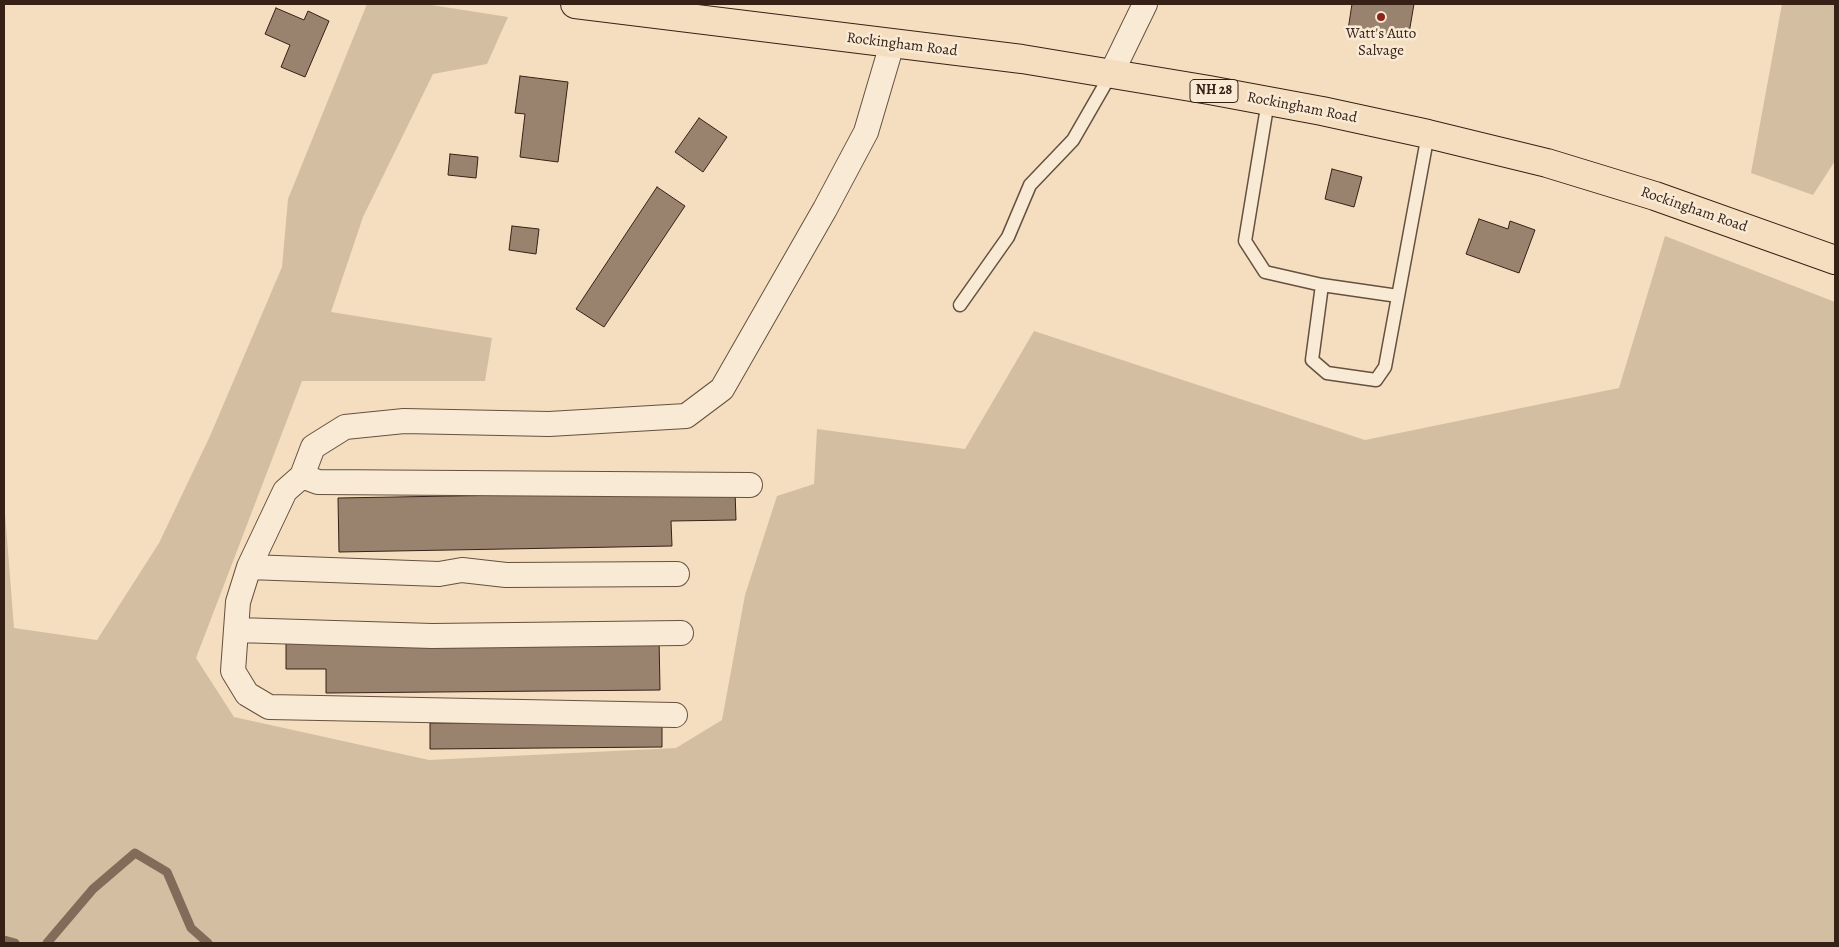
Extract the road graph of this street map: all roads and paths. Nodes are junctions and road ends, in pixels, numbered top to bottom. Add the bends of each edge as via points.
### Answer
1 (574, 4) edge
2 (1145, 4) edge
3 (892, 44) junction
4 (1111, 74) junction
5 (1268, 101) junction
6 (1428, 134) junction
7 (1835, 260) edge
8 (1322, 285) junction
9 (1398, 296) junction
10 (960, 305) dead end
11 (302, 476) junction
12 (750, 485) dead end
13 (249, 567) junction
14 (677, 574) dead end
15 (237, 630) junction
16 (681, 632) dead end
17 (675, 715) dead end

1 - 3 main road, Rockingham Road / NH 28
2 - 4 street
3 - 4 main road, Rockingham Road / NH 28
3 - 11 street via 866,132 825,209 722,389 686,416 549,424 404,421 345,427 313,447
4 - 5 main road, Rockingham Road / NH 28
4 - 10 lane via 1073,140 1030,185 1008,237
5 - 6 main road, Rockingham Road / NH 28
5 - 8 lane via 1245,241 1264,272
6 - 7 main road, Rockingham Road / NH 28 via 1547,163 1655,196
6 - 9 lane
8 - 9 lane
8 - 9 lane via 1312,360 1327,373 1376,380 1385,367
11 - 12 street via 318,482
11 - 13 street via 285,490
13 - 14 street via 439,574 462,570 506,575
13 - 15 street via 238,602
15 - 16 street via 432,636
15 - 17 street via 233,671 247,694 269,707

